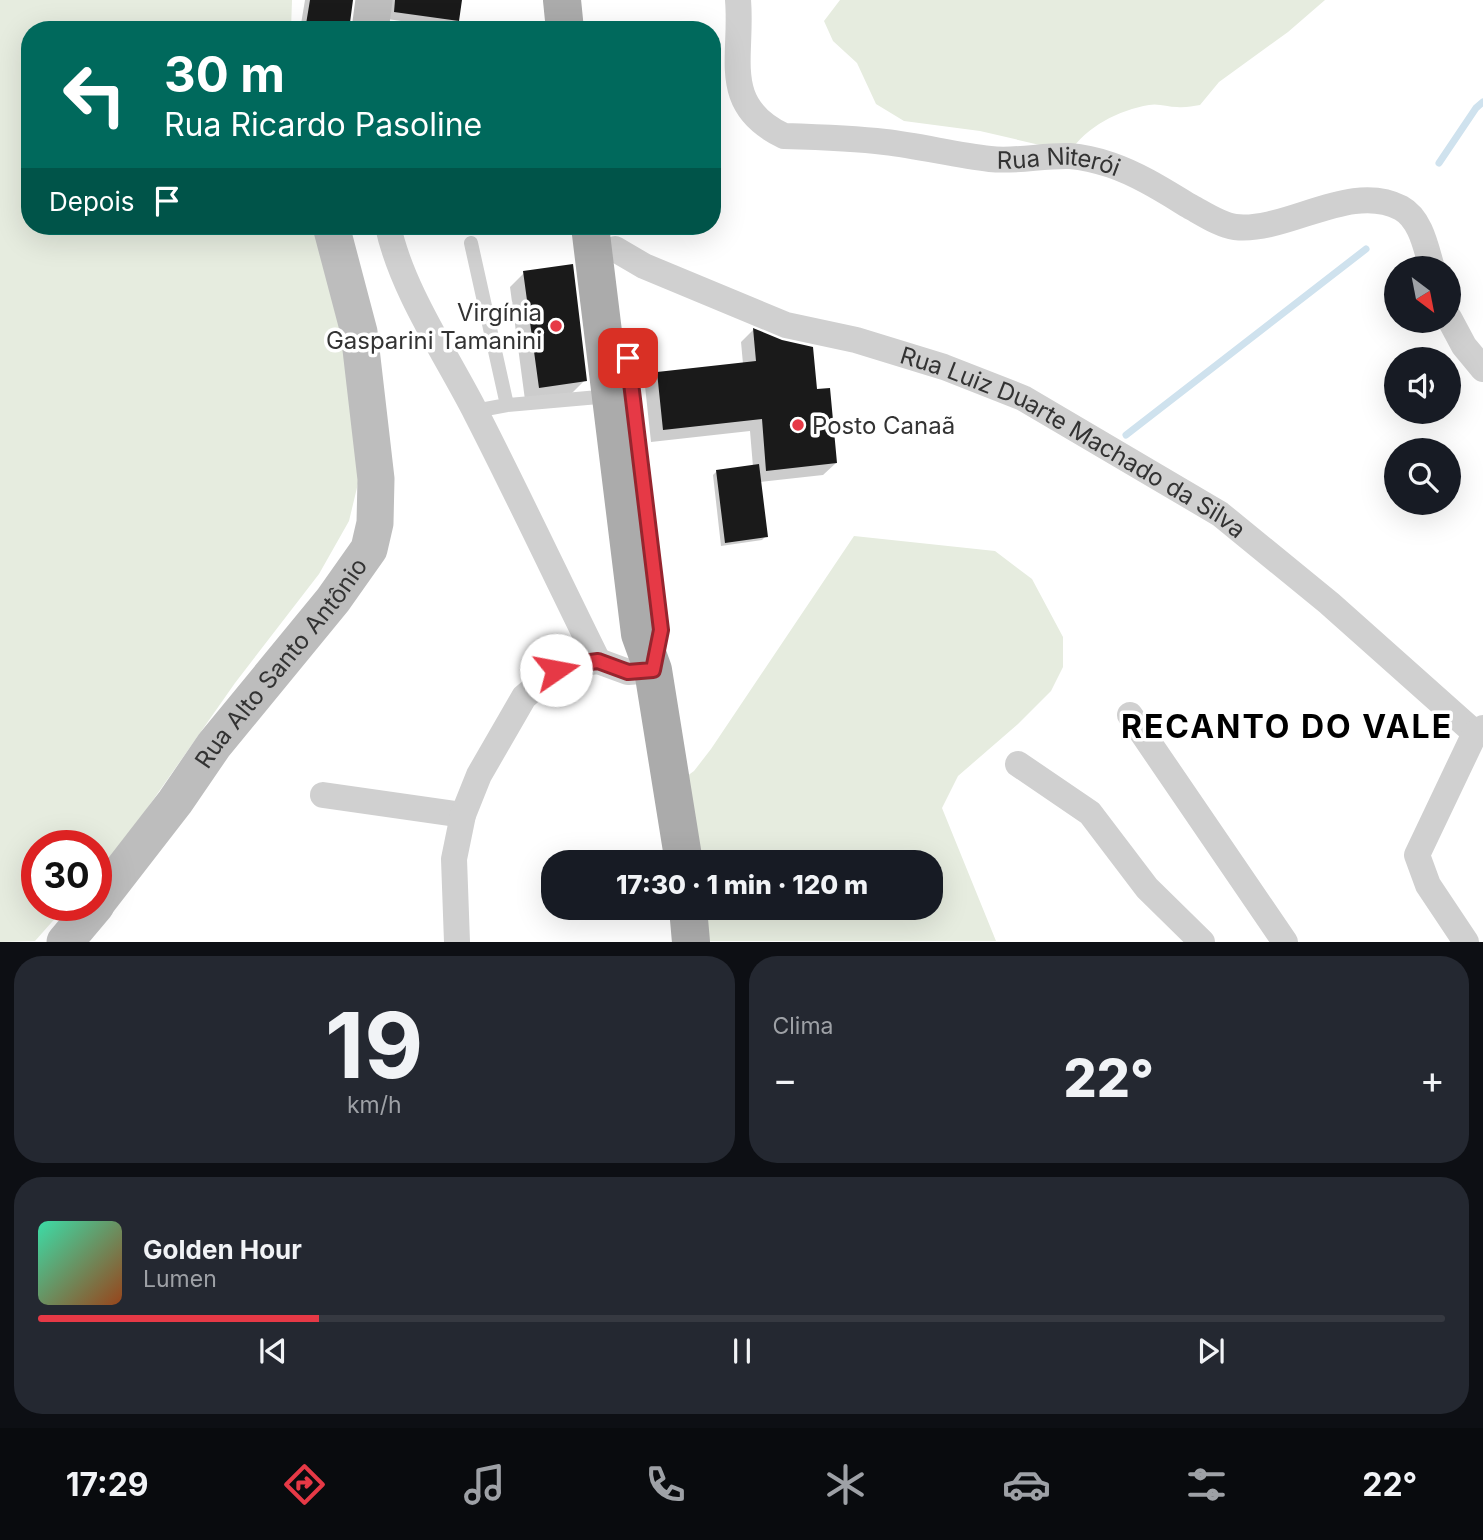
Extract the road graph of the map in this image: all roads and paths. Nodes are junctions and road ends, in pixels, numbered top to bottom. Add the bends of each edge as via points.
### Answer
1 (374, 0) edge
2 (562, 0) edge
3 (585, 0) edge
4 (738, 0) edge
5 (371, 21) edge
6 (564, 21) edge
7 (587, 21) edge
8 (333, 235) edge
9 (390, 235) edge
10 (606, 235) edge
11 (606, 235) edge
12 (608, 235) edge
13 (471, 243) dead end
14 (1429, 256) edge
15 (1457, 333) edge
16 (1483, 369) edge
17 (611, 396) junction
18 (507, 405) junction
19 (475, 411) junction
20 (598, 661) junction
21 (653, 670) junction
22 (1130, 715) dead end
23 (1479, 731) edge
24 (1018, 764) dead end
25 (323, 795) dead end
26 (463, 815) junction
27 (682, 850) edge
28 (112, 883) edge
29 (689, 920) edge
30 (82, 921) edge
31 (65, 942) edge
32 (457, 942) edge
33 (691, 942) edge
34 (1202, 942) edge
35 (1285, 942) edge
36 (1466, 942) edge

1 - 5 street
2 - 6 main road
3 - 7 main road
4 - 14 street, Rua Niterói via 741,94 757,118 784,136 886,142 991,159 1085,159 1145,180 1231,227 1265,225 1367,200 1387,203 1412,218
8 - 28 street, Rua Alto Santo Antônio via 359,332 376,479 369,549
9 - 19 street via 412,292
10 - 17 main road
11 - 21 main road via 661,630
12 - 23 street, Rua Luiz Duarte Machado da Silva via 644,266 786,325 944,367 1023,398 1220,514
13 - 18 lane
15 - 16 street
17 - 18 lane
17 - 21 main road via 640,634
18 - 19 lane
19 - 20 street
20 - 21 street via 628,672
20 - 26 street via 556,670 524,697
21 - 27 main road
22 - 35 street
23 - 36 street via 1417,855 1428,885
24 - 34 street via 1090,813 1147,888
25 - 26 street
26 - 32 street via 454,859
29 - 33 main road
30 - 31 street, Rua Alto Santo Antônio

